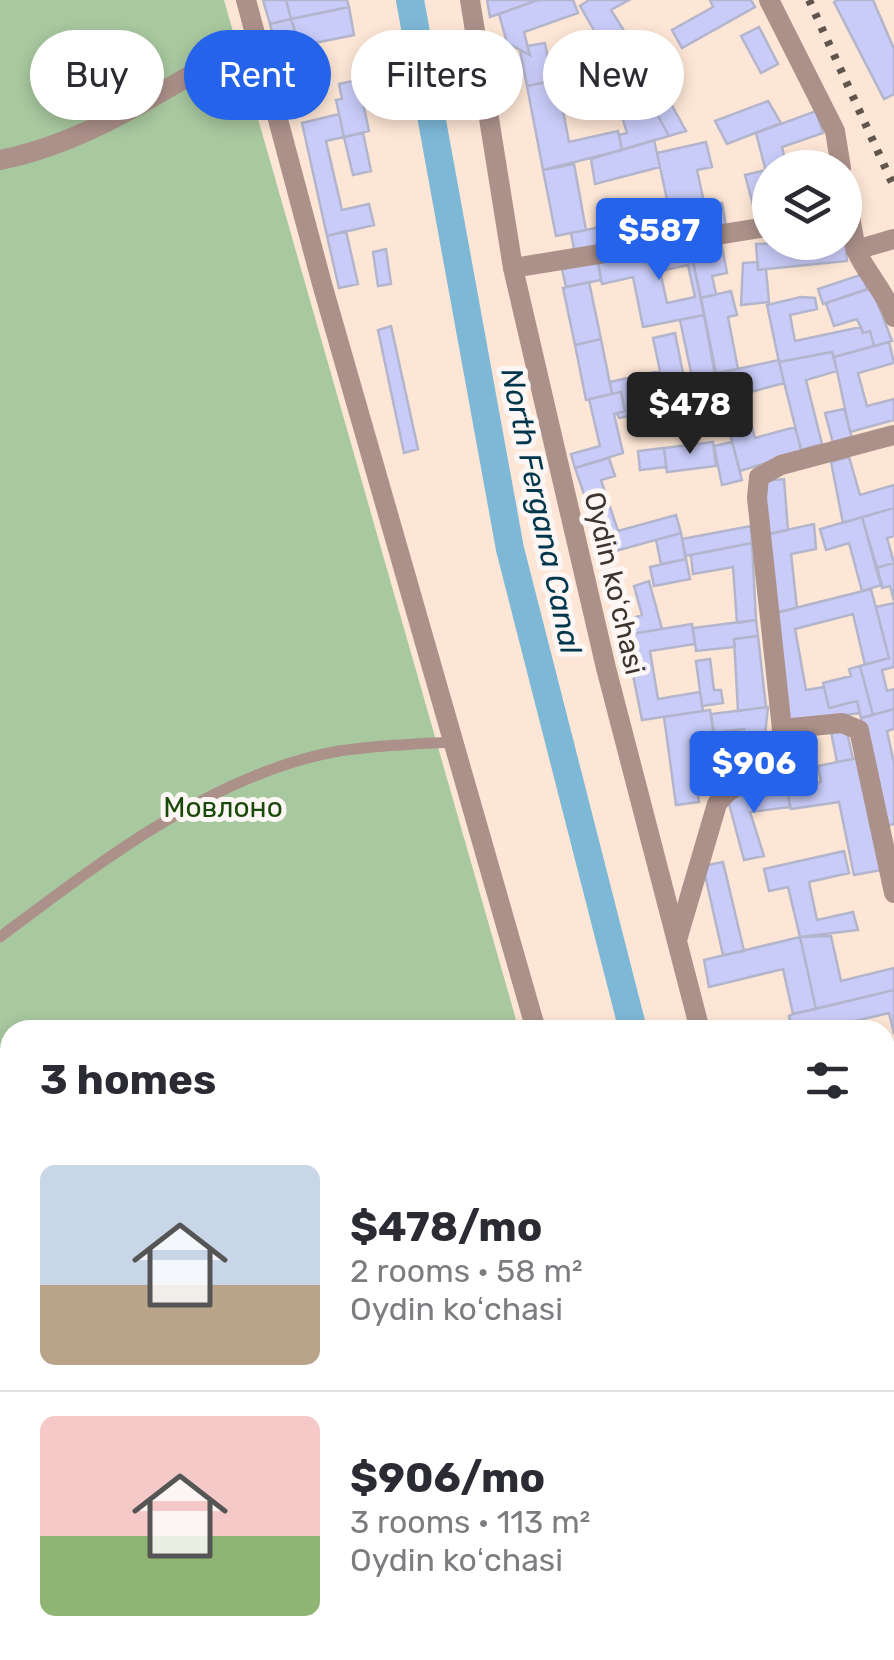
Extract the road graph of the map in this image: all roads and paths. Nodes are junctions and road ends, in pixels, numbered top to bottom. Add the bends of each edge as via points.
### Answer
1 (246, 0) edge
2 (470, 0) edge
3 (769, 0) edge
4 (252, 30) edge
5 (184, 78) edge
6 (278, 120) edge
7 (838, 150) edge
8 (0, 160) edge
9 (752, 229) edge
10 (893, 239) edge
11 (862, 248) edge
12 (860, 260) edge
13 (513, 268) junction
14 (894, 318) edge
15 (894, 434) edge
16 (782, 729) junction
17 (454, 742) junction
18 (894, 893) edge
19 (0, 937) edge
20 (677, 940) junction
21 (533, 1020) edge
22 (697, 1020) edge

1 - 4 street
2 - 13 street, Oydin koʻchasi
3 - 7 street via 835,130
5 - 8 street via 114,118
6 - 17 street
9 - 13 street
10 - 11 street
12 - 14 street
13 - 20 street, Oydin koʻchasi
15 - 16 street via 781,465 759,478
16 - 18 street via 842,723 859,730
16 - 20 street via 775,768 717,804
17 - 19 lane via 336,752 258,778 200,803
17 - 21 street
20 - 22 street, Oydin koʻchasi

